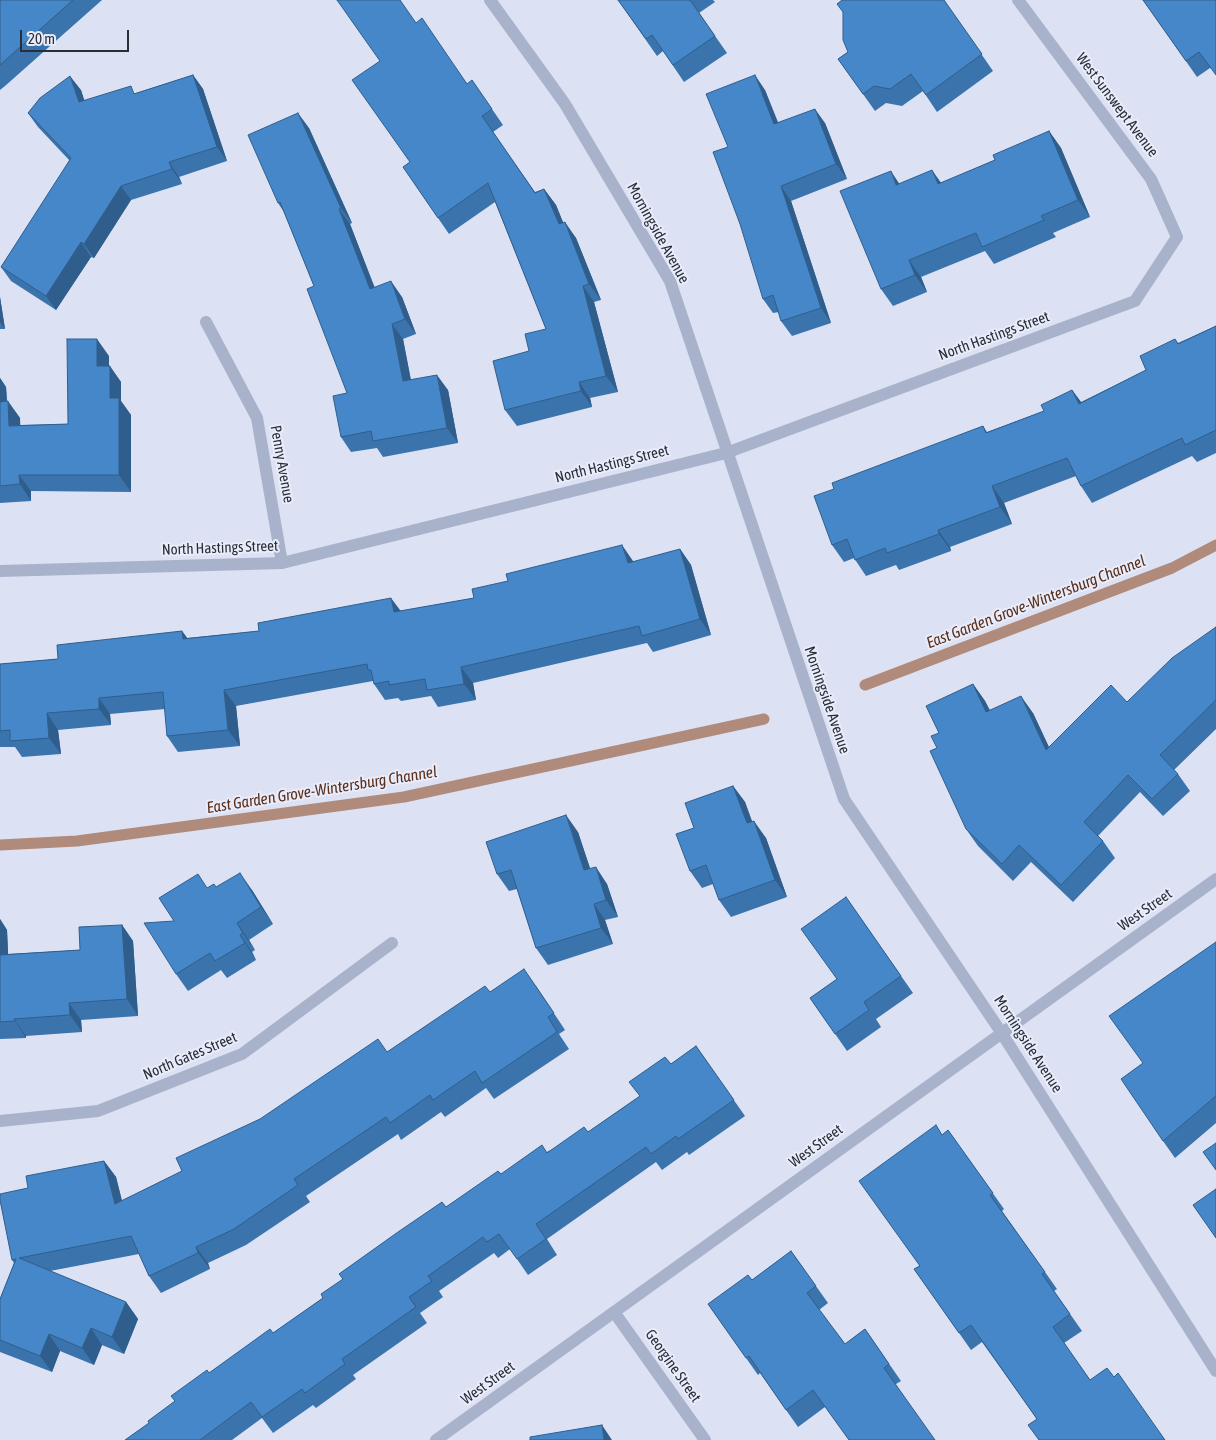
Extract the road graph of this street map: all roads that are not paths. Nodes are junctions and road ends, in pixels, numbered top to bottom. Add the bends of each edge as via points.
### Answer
1 (490, 0) edge
2 (1018, 0) edge
3 (1177, 237) joint
4 (206, 322) dead end
5 (726, 453) junction
6 (282, 563) junction
7 (0, 571) edge
8 (1216, 879) edge
9 (392, 943) dead end
10 (1001, 1032) junction
11 (0, 1121) edge
12 (614, 1312) junction
13 (1216, 1371) edge
14 (436, 1440) edge
15 (705, 1440) edge

1 - 5 street, Morningside Avenue via 565,104 670,282
2 - 3 street, West Sunswept Avenue via 1151,179
3 - 5 street, North Hastings Street via 1135,301
4 - 6 street, Penny Avenue via 258,418
5 - 6 street, North Hastings Street
5 - 10 street, Morningside Avenue via 844,799
6 - 7 street, North Hastings Street
8 - 10 street, West Street
9 - 11 street, North Gates Street via 242,1054 98,1111
10 - 12 street, West Street
10 - 13 street, Morningside Avenue
12 - 14 street, West Street
12 - 15 street, Georgine Street

